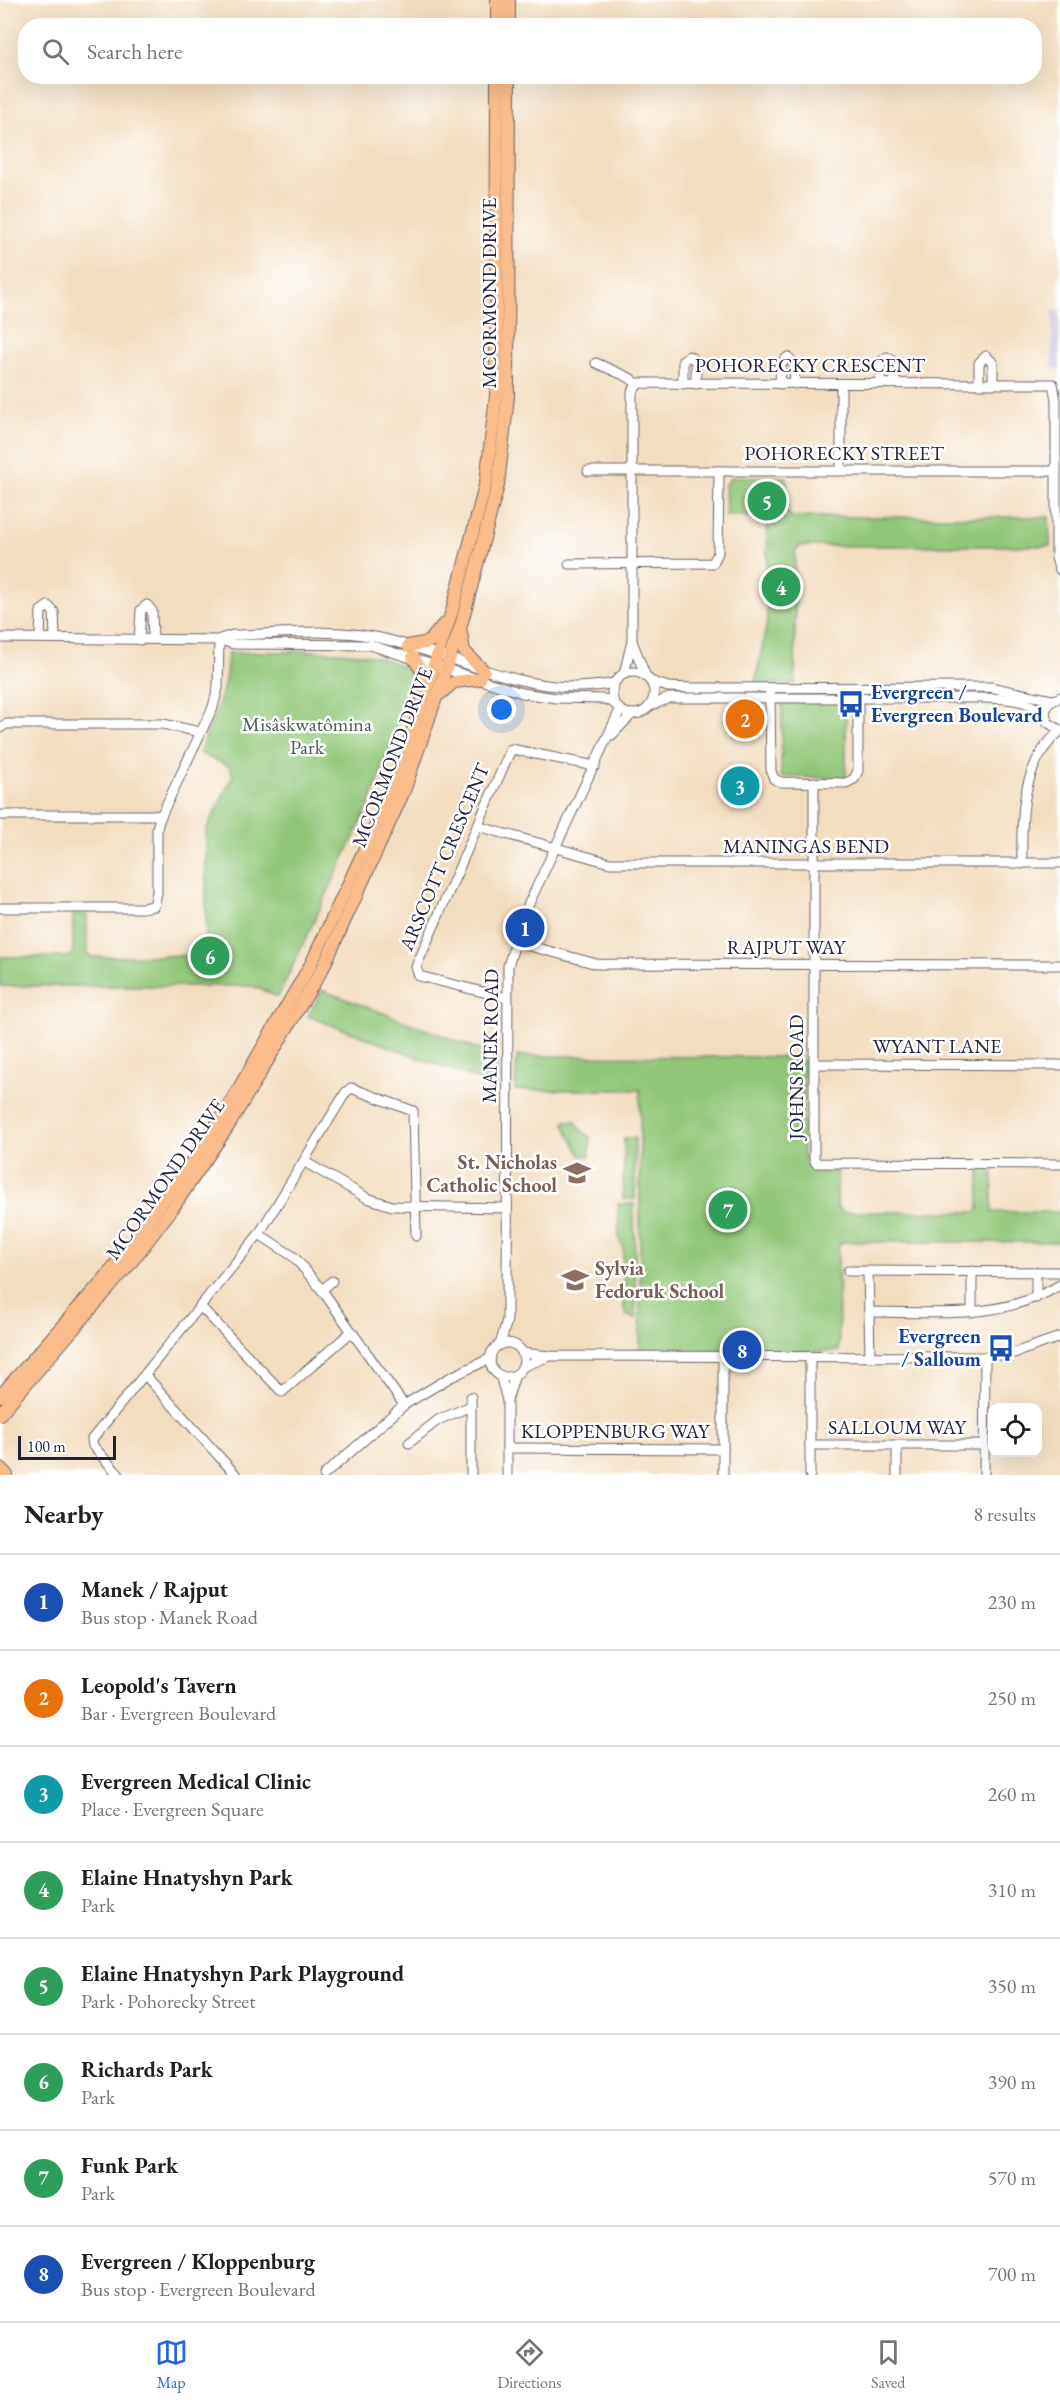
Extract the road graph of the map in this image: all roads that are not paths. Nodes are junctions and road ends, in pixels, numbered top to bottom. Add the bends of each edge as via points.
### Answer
1 (497, 0) edge
2 (509, 0) edge
3 (497, 18) edge
4 (509, 18) edge
5 (497, 84) edge
6 (509, 84) edge
7 (596, 363) dead end
8 (880, 383) junction
9 (895, 383) junction
10 (979, 383) junction
11 (993, 383) junction
12 (637, 384) junction
13 (683, 384) junction
14 (696, 384) junction
15 (780, 384) junction
16 (795, 384) junction
17 (841, 384) junction
18 (841, 470) junction
19 (588, 471) dead end
20 (632, 471) junction
21 (719, 471) junction
22 (1056, 471) junction
23 (569, 564) dead end
24 (633, 564) junction
25 (1060, 570) edge
26 (452, 611) junction
27 (462, 622) junction
28 (0, 638) edge
29 (40, 638) junction
30 (55, 638) junction
31 (139, 639) junction
32 (153, 639) junction
33 (219, 640) junction
34 (632, 641) junction
35 (411, 652) junction
36 (443, 662) junction
37 (624, 674) junction
38 (482, 675) junction
39 (648, 679) junction
40 (614, 683) junction
41 (425, 693) junction
42 (770, 693) junction
43 (858, 693) junction
44 (1058, 698) edge
45 (434, 702) junction
46 (617, 706) junction
47 (650, 706) junction
48 (632, 714) junction
49 (1046, 719) junction
50 (0, 728) edge
51 (1060, 730) edge
52 (200, 732) junction
53 (608, 739) junction
54 (1041, 755) junction
55 (595, 766) junction
56 (814, 782) junction
57 (0, 815) edge
58 (160, 818) junction
59 (477, 826) junction
60 (554, 850) junction
61 (814, 863) junction
62 (1060, 863) edge
63 (1022, 864) junction
64 (0, 908) edge
65 (514, 942) junction
66 (814, 964) junction
67 (1060, 965) edge
68 (507, 998) junction
69 (815, 1064) junction
70 (1060, 1065) edge
71 (305, 1162) junction
72 (1060, 1164) edge
73 (415, 1208) junction
74 (507, 1208) junction
75 (259, 1234) junction
76 (416, 1236) dead end
77 (848, 1271) dead end
78 (868, 1271) junction
79 (972, 1271) junction
80 (1036, 1272) junction
81 (1060, 1272) edge
82 (332, 1281) dead end
83 (1060, 1286) edge
84 (322, 1290) junction
85 (1036, 1298) junction
86 (200, 1306) junction
87 (869, 1312) junction
88 (972, 1312) junction
89 (507, 1320) junction
90 (350, 1333) junction
91 (1058, 1342) edge
92 (514, 1344) junction
93 (500, 1345) junction
94 (522, 1353) junction
95 (550, 1356) junction
96 (723, 1356) junction
97 (810, 1357) junction
98 (870, 1357) junction
99 (985, 1357) junction
100 (491, 1358) junction
101 (522, 1367) junction
102 (469, 1371) junction
103 (497, 1372) junction
104 (145, 1375) junction
105 (515, 1375) junction
106 (0, 1395) edge
107 (507, 1400) junction
108 (404, 1405) junction
109 (0, 1414) edge
110 (409, 1443) dead end
111 (984, 1444) junction
112 (810, 1445) junction
113 (897, 1446) junction
114 (507, 1448) junction
115 (723, 1449) junction
116 (0, 1468) edge
117 (232, 1474) edge
118 (7, 1475) edge
119 (119, 1475) edge
120 (324, 1475) edge
121 (471, 1475) edge
122 (507, 1475) edge
123 (723, 1475) edge
124 (810, 1475) edge
125 (897, 1475) edge
126 (984, 1475) edge

1 - 3 main road
2 - 4 main road
5 - 26 main road, MCORMOND DRIVE via 496,396 486,482
6 - 27 main road, MCORMOND DRIVE via 508,397 498,484
7 - 12 street
8 - 9 street, POHORECKY CRESCENT
8 - 9 street via 880,362 885,357 894,362
8 - 17 street, POHORECKY CRESCENT
9 - 10 street, POHORECKY CRESCENT
10 - 11 street, POHORECKY CRESCENT
10 - 11 street via 979,363 986,356 993,363
11 - 22 street, POHORECKY CRESCENT via 1054,384
12 - 13 street, POHORECKY CRESCENT
12 - 20 street via 632,392
13 - 14 street, POHORECKY CRESCENT
13 - 14 street via 683,360 689,356 696,361
14 - 15 street, POHORECKY CRESCENT
15 - 16 street, POHORECKY CRESCENT
15 - 16 street via 781,363 788,357 794,364
16 - 17 street, POHORECKY CRESCENT
17 - 18 street
18 - 21 street, POHORECKY STREET
18 - 22 street, POHORECKY STREET
19 - 20 street, POHORECKY STREET
20 - 21 street, POHORECKY STREET
20 - 24 street
21 - 24 street via 715,561
22 - 25 street, POHORECKY CRESCENT via 1056,558
23 - 24 street
24 - 34 street
26 - 35 main road via 435,637
26 - 36 main road, MCORMOND DRIVE
27 - 36 main road, MCORMOND DRIVE
27 - 38 main road via 464,651
28 - 29 street
29 - 30 street
29 - 30 street via 41,611 48,606 54,612
30 - 31 street
31 - 32 street
31 - 32 street via 141,610 147,605 152,611
32 - 33 street
33 - 35 street via 234,635 344,633 374,636
33 - 52 street via 218,688
34 - 37 street
34 - 39 street
35 - 36 street
35 - 41 main road via 422,671
36 - 38 street
36 - 41 main road, MCORMOND DRIVE
36 - 45 main road, MCORMOND DRIVE
37 - 39 street via 635,672
37 - 40 street
38 - 40 street via 554,687
38 - 45 main road via 454,682
38 - 46 street via 533,695 604,699
39 - 42 street via 668,687
39 - 47 street via 654,693
40 - 46 street
41 - 106 main road, MCORMOND DRIVE via 395,784 355,873 311,964 259,1056 187,1169 147,1223 61,1329
42 - 43 street
42 - 47 street via 669,698
42 - 56 street via 772,775 781,782
43 - 44 street via 990,687
43 - 49 street via 994,698 1034,706
43 - 56 street via 857,775 846,783
44 - 49 street via 1046,707
45 - 109 main road, MCORMOND DRIVE via 404,791 366,876 323,968 273,1055 166,1217
46 - 48 street
46 - 53 street, MANEK ROAD
47 - 48 street
48 - 53 street, MANEK ROAD
49 - 51 street
49 - 54 street
50 - 52 street via 6,724 163,724
51 - 54 street
52 - 58 street
53 - 55 street, MANEK ROAD
54 - 63 street via 1023,804
55 - 59 street, ARSCOTT CRESCENT via 511,749
55 - 60 street, MANEK ROAD
56 - 61 street, JOHNS ROAD
57 - 58 street
58 - 64 street via 154,906
59 - 60 street, MANINGAS BEND
59 - 68 street, ARSCOTT CRESCENT via 416,971 419,976
60 - 61 street, MANINGAS BEND via 626,864
60 - 65 street, MANEK ROAD
61 - 63 street, MANINGAS BEND
61 - 66 street, JOHNS ROAD
62 - 63 street, MANINGAS BEND
65 - 66 street, RAJPUT WAY via 597,964
65 - 68 street, MANEK ROAD
66 - 67 street, RAJPUT WAY
66 - 69 street, JOHNS ROAD
68 - 74 street, MANEK ROAD
69 - 70 street, WYANT LANE
69 - 72 street, JOHNS ROAD via 816,1162
71 - 73 street via 367,1198
71 - 73 street via 351,1088 408,1107 414,1116
71 - 75 street
73 - 74 street
73 - 76 street
74 - 89 street, MANEK ROAD
75 - 84 street via 294,1257
75 - 86 street
77 - 78 street
78 - 79 street
78 - 87 street
79 - 80 street
79 - 88 street
80 - 81 street
80 - 85 street
82 - 84 street
83 - 85 street
84 - 90 street
85 - 88 street via 1013,1307
86 - 90 street via 282,1392
86 - 104 street
87 - 88 street
87 - 98 street
89 - 92 street, MANEK ROAD
89 - 93 street, MANEK ROAD
90 - 108 street
91 - 99 street
92 - 93 street
92 - 94 street
93 - 100 street
94 - 95 street
94 - 101 street
95 - 96 street
95 - 101 street
96 - 97 street
96 - 115 street
97 - 98 street
97 - 112 street
98 - 99 street
99 - 111 street
100 - 102 street
100 - 103 street
101 - 105 street
102 - 103 street
102 - 108 street via 448,1378
103 - 105 street
103 - 107 street
104 - 117 street
104 - 119 street via 92,1439 93,1446
105 - 107 street
107 - 114 street
108 - 120 street
110 - 121 street via 471,1401
111 - 113 street, SALLOUM WAY
111 - 126 street
112 - 113 street, SALLOUM WAY
112 - 124 street
113 - 125 street
114 - 115 street, KLOPPENBURG WAY
114 - 122 street
115 - 123 street
116 - 118 main road

